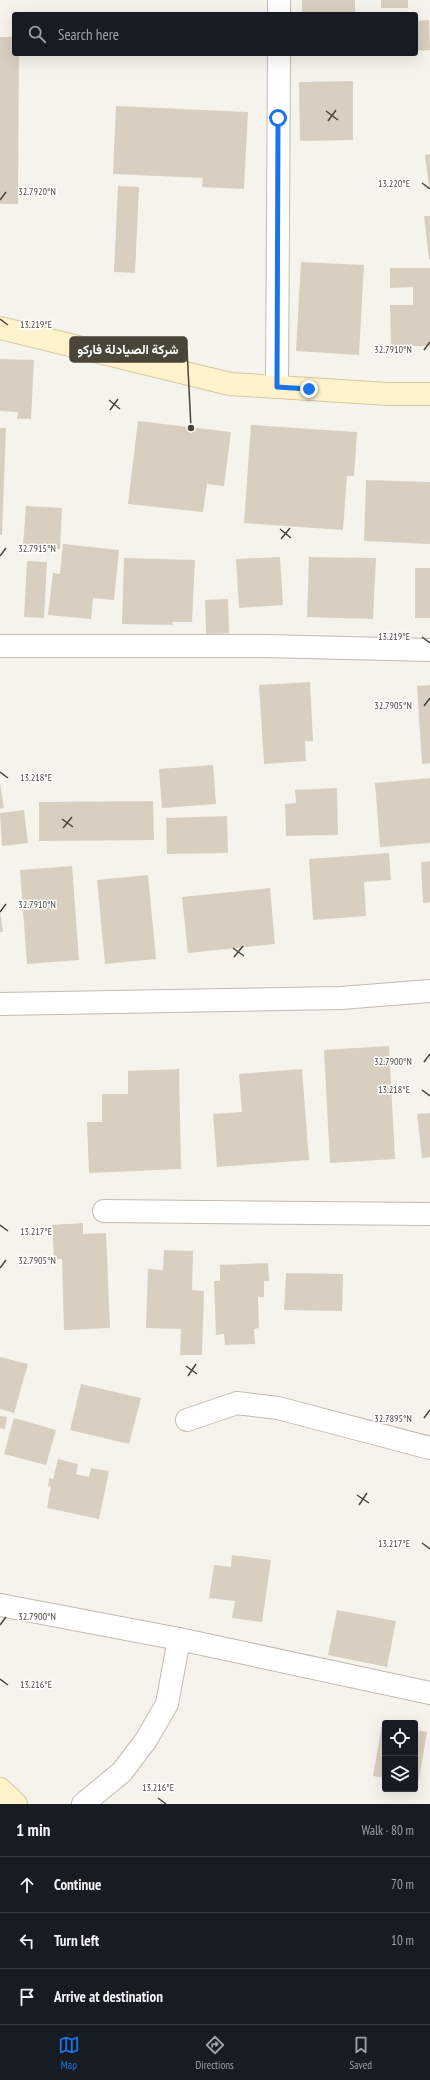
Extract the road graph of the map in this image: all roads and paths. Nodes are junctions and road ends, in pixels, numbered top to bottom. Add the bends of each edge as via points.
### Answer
1 (279, 0) edge
2 (279, 12) edge
3 (279, 56) edge
4 (0, 328) edge
5 (277, 387) junction
6 (430, 394) edge
7 (0, 646) edge
8 (430, 650) edge
9 (430, 991) edge
10 (0, 1004) edge
11 (104, 1211) dead end
12 (430, 1214) edge
13 (187, 1420) dead end
14 (430, 1448) edge
15 (0, 1605) edge
16 (179, 1639) junction
17 (430, 1693) edge
18 (0, 1789) edge
19 (16, 1804) edge
20 (83, 1804) edge

1 - 2 street
3 - 5 street
4 - 5 street via 230,384
5 - 6 street
7 - 8 street via 264,646
9 - 10 street via 341,998
11 - 12 street
13 - 14 street via 237,1403 278,1408
15 - 16 street
16 - 17 street
16 - 20 street via 167,1704 146,1740 122,1772
18 - 19 street

